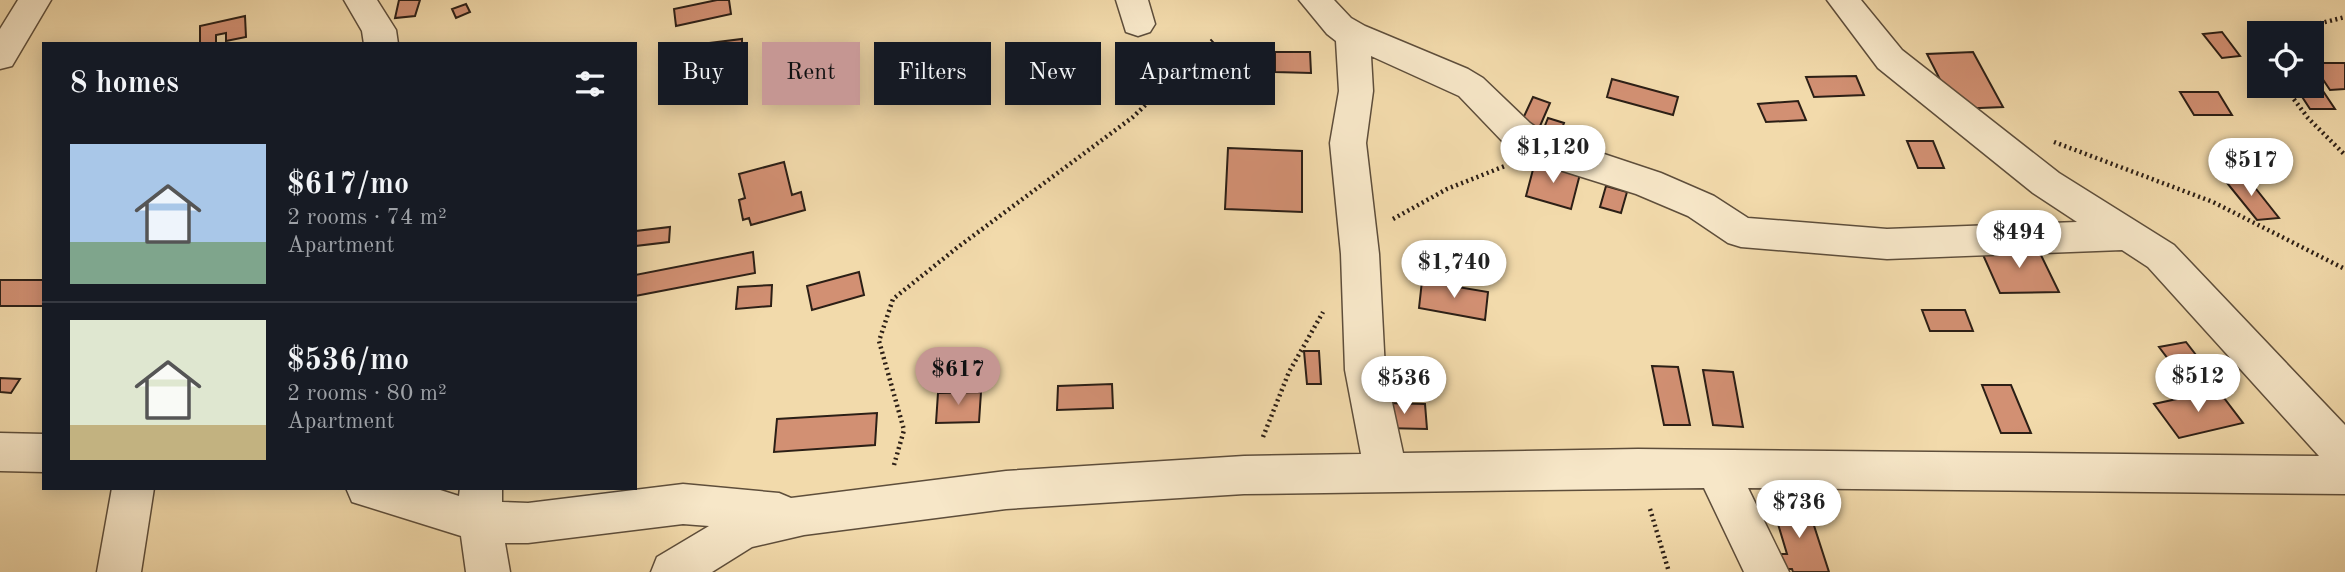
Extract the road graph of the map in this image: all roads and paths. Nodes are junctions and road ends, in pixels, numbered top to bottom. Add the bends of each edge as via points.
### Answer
1 (35, 0) edge
2 (360, 0) edge
3 (1315, 0) edge
4 (1843, 0) edge
5 (2345, 17) edge
6 (2324, 22) edge
7 (1353, 34) junction
8 (1213, 40) dead end
9 (381, 42) edge
10 (0, 57) edge
11 (2293, 98) edge
12 (2051, 141) dead end
13 (2345, 155) edge
14 (2128, 235) junction
15 (2345, 269) edge
16 (0, 452) edge
17 (42, 453) edge
18 (2345, 454) edge
19 (1638, 468) junction
20 (1716, 469) junction
21 (1386, 472) junction
22 (891, 474) dead end
23 (2345, 475) edge
24 (133, 490) edge
25 (380, 490) edge
26 (481, 505) edge
27 (804, 515) junction
28 (119, 572) edge
29 (488, 572) edge
30 (673, 572) edge
31 (1670, 572) edge
32 (1767, 572) edge

1 - 10 street
2 - 9 street via 379,30
3 - 7 street
4 - 14 street via 1890,59 2046,183
5 - 6 path
7 - 14 street via 1471,87 1534,145 1648,183 1701,206 1741,232 1887,244
7 - 21 street via 1356,90 1348,143 1360,254 1365,370
8 - 22 path via 1133,117 893,299 879,341 904,430
11 - 13 path
12 - 15 path via 2213,202
14 - 18 street via 2161,256
16 - 17 street
19 - 20 street
19 - 21 street
19 - 31 path
20 - 23 street
20 - 32 street
21 - 27 street via 1244,475 1006,491
24 - 28 street
25 - 26 street
26 - 27 street via 527,523 683,504
26 - 29 street
27 - 30 street via 743,529

